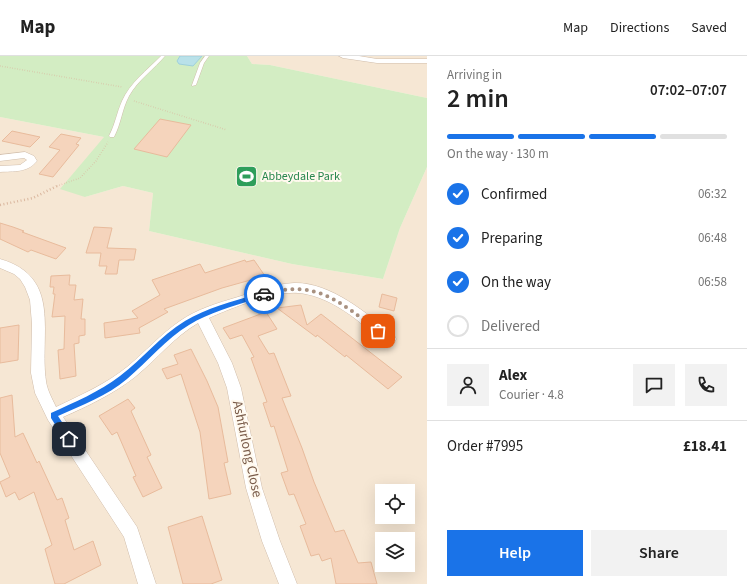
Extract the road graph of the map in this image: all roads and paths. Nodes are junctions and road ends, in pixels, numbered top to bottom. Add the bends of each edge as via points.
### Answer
1 (163, 56) edge
2 (207, 56) edge
3 (342, 56) edge
4 (427, 61) edge
5 (0, 66) edge
6 (194, 85) dead end
7 (132, 89) junction
8 (126, 98) junction
9 (227, 130) dead end
10 (112, 136) joint
11 (0, 158) edge
12 (0, 169) edge
13 (0, 205) edge
14 (0, 263) edge
15 (201, 316) junction
16 (389, 339) dead end
17 (53, 415) junction
18 (147, 584) edge
19 (288, 584) edge

1 - 7 lane
2 - 6 lane
3 - 4 street via 372,61
5 - 7 path
7 - 8 lane
8 - 9 path
8 - 10 lane
10 - 13 path via 96,161 80,178 62,183 33,198
11 - 12 street via 25,155 32,161 22,168
14 - 17 street via 18,271 32,286 39,324 39,383
15 - 16 street via 274,291 306,289 329,296 343,304
15 - 17 street via 165,339 112,386
15 - 19 street, Ashfurlong Close via 225,363 234,388 254,488
17 - 18 street via 130,533

